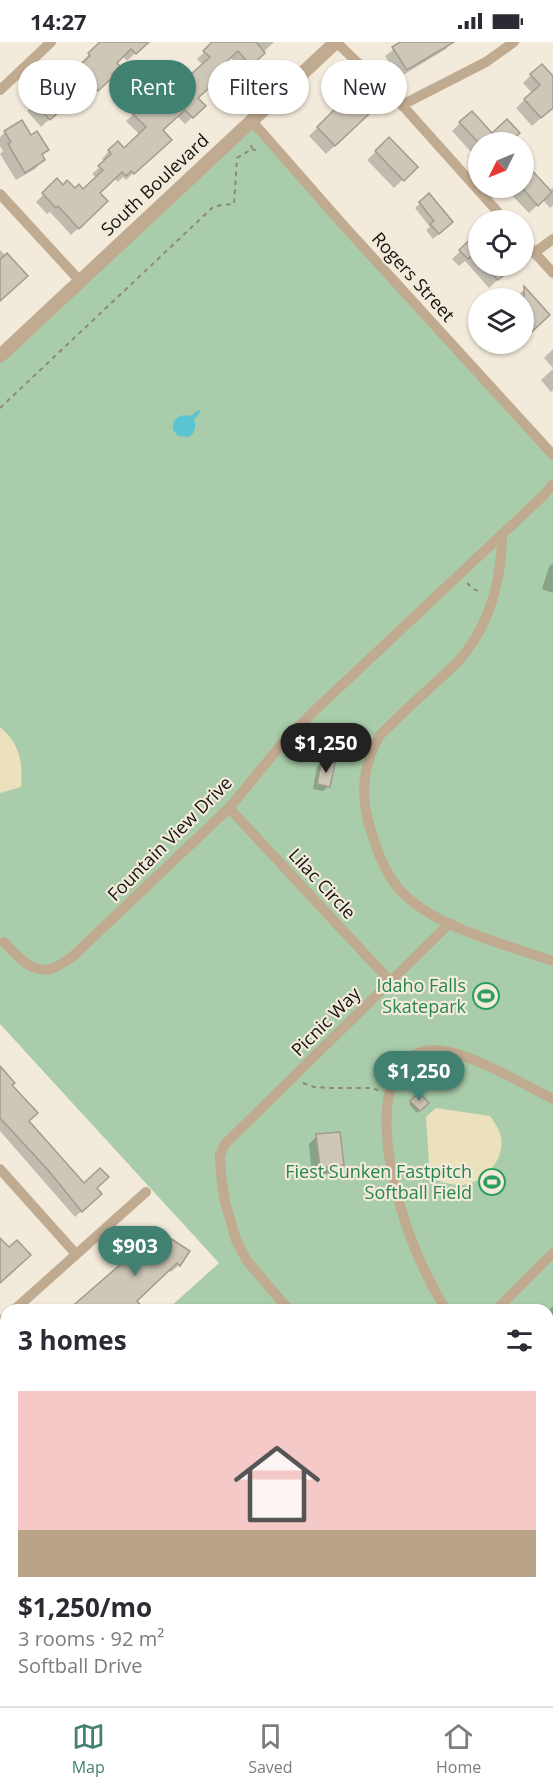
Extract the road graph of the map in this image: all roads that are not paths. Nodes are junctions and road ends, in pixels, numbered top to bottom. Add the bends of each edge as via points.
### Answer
1 (51, 42) edge
2 (336, 42) edge
3 (514, 42) edge
4 (355, 60) edge
5 (0, 90) edge
6 (407, 102) edge
7 (407, 111) edge
8 (251, 120) junction
9 (0, 194) edge
10 (496, 210) edge
11 (553, 239) edge
12 (534, 253) joint
13 (553, 273) edge
14 (80, 281) junction
15 (0, 356) edge
16 (553, 455) edge
17 (553, 484) edge
18 (502, 535) junction
19 (229, 808) junction
20 (450, 923) junction
21 (4, 942) dead end
22 (553, 961) edge
23 (391, 981) junction
24 (553, 1100) edge
25 (0, 1169) edge
26 (146, 1192) dead end
27 (553, 1253) edge
28 (76, 1254) junction
29 (21, 1304) edge
30 (284, 1304) edge
31 (442, 1304) edge
32 (502, 1304) edge

1 - 5 street
2 - 4 street
2 - 8 street, South Boulevard
3 - 6 street via 486,62
7 - 10 street
8 - 14 street, South Boulevard
8 - 16 street, Rogers Street
9 - 14 street
11 - 12 street
12 - 13 street
14 - 15 street, South Boulevard
17 - 18 street, Fountain View Drive
18 - 19 street, Fountain View Drive via 310,715
18 - 20 street via 502,560 476,637 466,653 380,735 364,777 367,816 389,874 414,903
19 - 21 street, Fountain View Drive via 71,958 52,969 37,970 19,959
19 - 23 street, Lilac Circle
20 - 22 street
20 - 23 street, Picnic Way
23 - 30 street, Picnic Way via 225,1144 220,1155 225,1202 237,1240 247,1261
24 - 31 street via 451,1051 417,1053 403,1064 392,1081 386,1121 399,1203 411,1239
25 - 28 street
26 - 28 street
27 - 32 street
28 - 29 street

